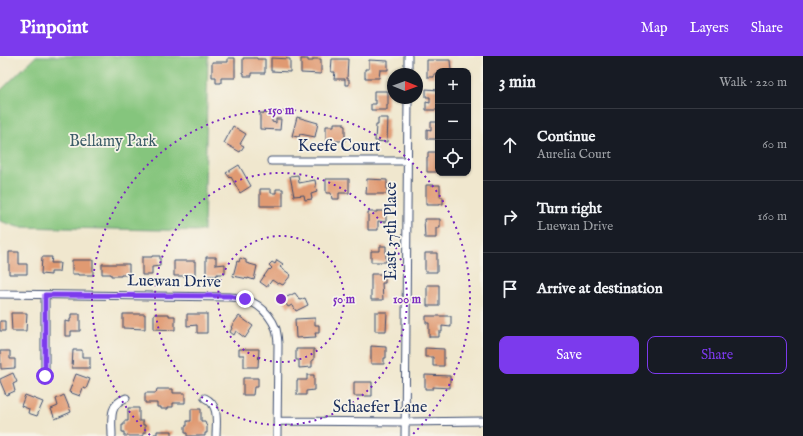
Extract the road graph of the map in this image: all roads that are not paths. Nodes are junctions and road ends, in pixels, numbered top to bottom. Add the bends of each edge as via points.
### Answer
1 (408, 56) edge
2 (408, 68) edge
3 (408, 104) edge
4 (271, 161) dead end
5 (407, 161) junction
6 (0, 294) edge
7 (45, 295) junction
8 (45, 376) dead end
9 (126, 398) dead end
10 (205, 398) dead end
11 (483, 421) edge
12 (277, 422) junction
13 (405, 422) junction
14 (112, 436) edge
15 (216, 436) edge
16 (277, 436) edge
17 (405, 436) edge

1 - 2 street
3 - 5 street, East 37th Place
4 - 5 street, Keefe Court
5 - 13 street, East 37th Place
6 - 7 street, Luewan Drive
7 - 8 street
7 - 12 street, Luewan Drive via 229,296 249,300 265,312 277,333
9 - 14 street via 117,403 113,410
10 - 15 street via 216,410
11 - 13 street, Schaefer Lane
12 - 13 street, Schaefer Lane
12 - 16 street, Luewan Drive
13 - 17 street, East 37th Place

